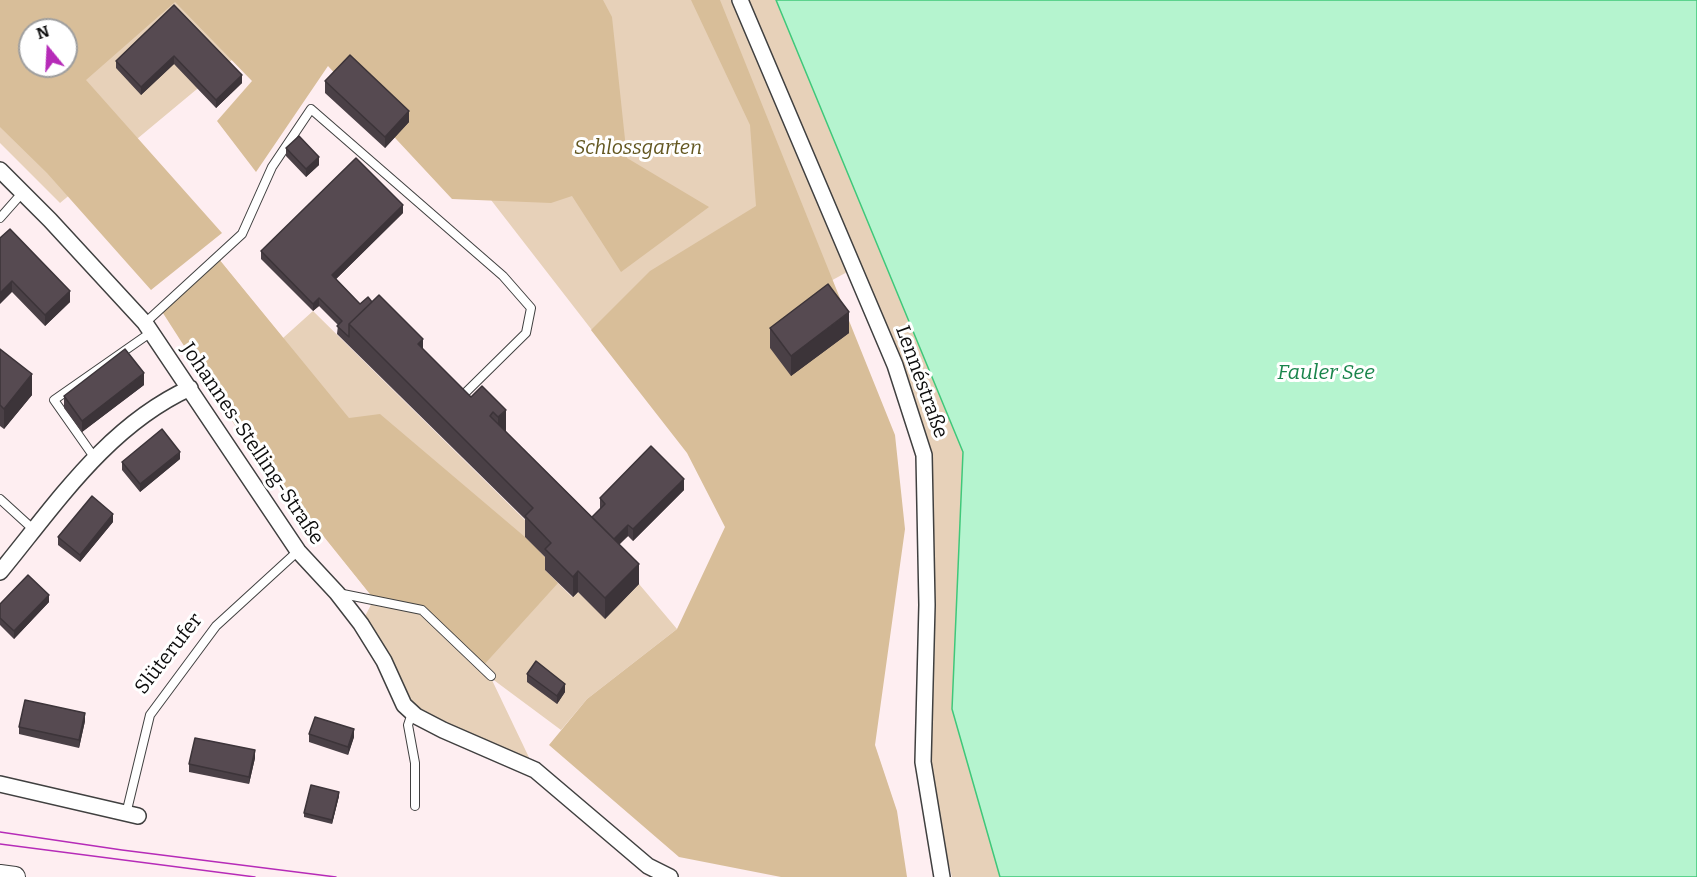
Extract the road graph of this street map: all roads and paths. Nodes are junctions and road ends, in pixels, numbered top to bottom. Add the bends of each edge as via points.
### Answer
1 (740, 0) edge
2 (0, 170) edge
3 (23, 192) junction
4 (0, 218) edge
5 (148, 328) junction
6 (190, 388) junction
7 (455, 402) edge
8 (94, 457) junction
9 (0, 499) edge
10 (34, 530) junction
11 (298, 551) junction
12 (0, 572) edge
13 (337, 593) junction
14 (491, 676) dead end
15 (412, 713) junction
16 (0, 784) edge
17 (415, 806) dead end
18 (132, 815) joint
19 (0, 875) edge
20 (15, 877) edge
21 (670, 877) edge
22 (942, 877) edge

1 - 22 street, Lennéstraße via 895,365 924,455 927,605 923,762
2 - 3 street, Johannes-Stelling-Straße
3 - 4 lane
3 - 5 street, Johannes-Stelling-Straße
5 - 6 street, Johannes-Stelling-Straße
5 - 7 lane via 242,234 272,167 311,109 503,276 531,308 526,333
5 - 8 lane via 54,400
6 - 8 street via 132,423
6 - 11 street, Johannes-Stelling-Straße
8 - 10 street
9 - 10 lane
10 - 12 street
11 - 13 street, Johannes-Stelling-Straße
11 - 18 lane, Slüterufer via 216,626 150,715
13 - 14 lane via 422,610
13 - 15 street, Johannes-Stelling-Straße via 361,624
15 - 17 lane via 408,724 415,763
15 - 21 street, Johannes-Stelling-Straße via 535,770 648,866
16 - 18 street, Slüterufer
19 - 20 street

